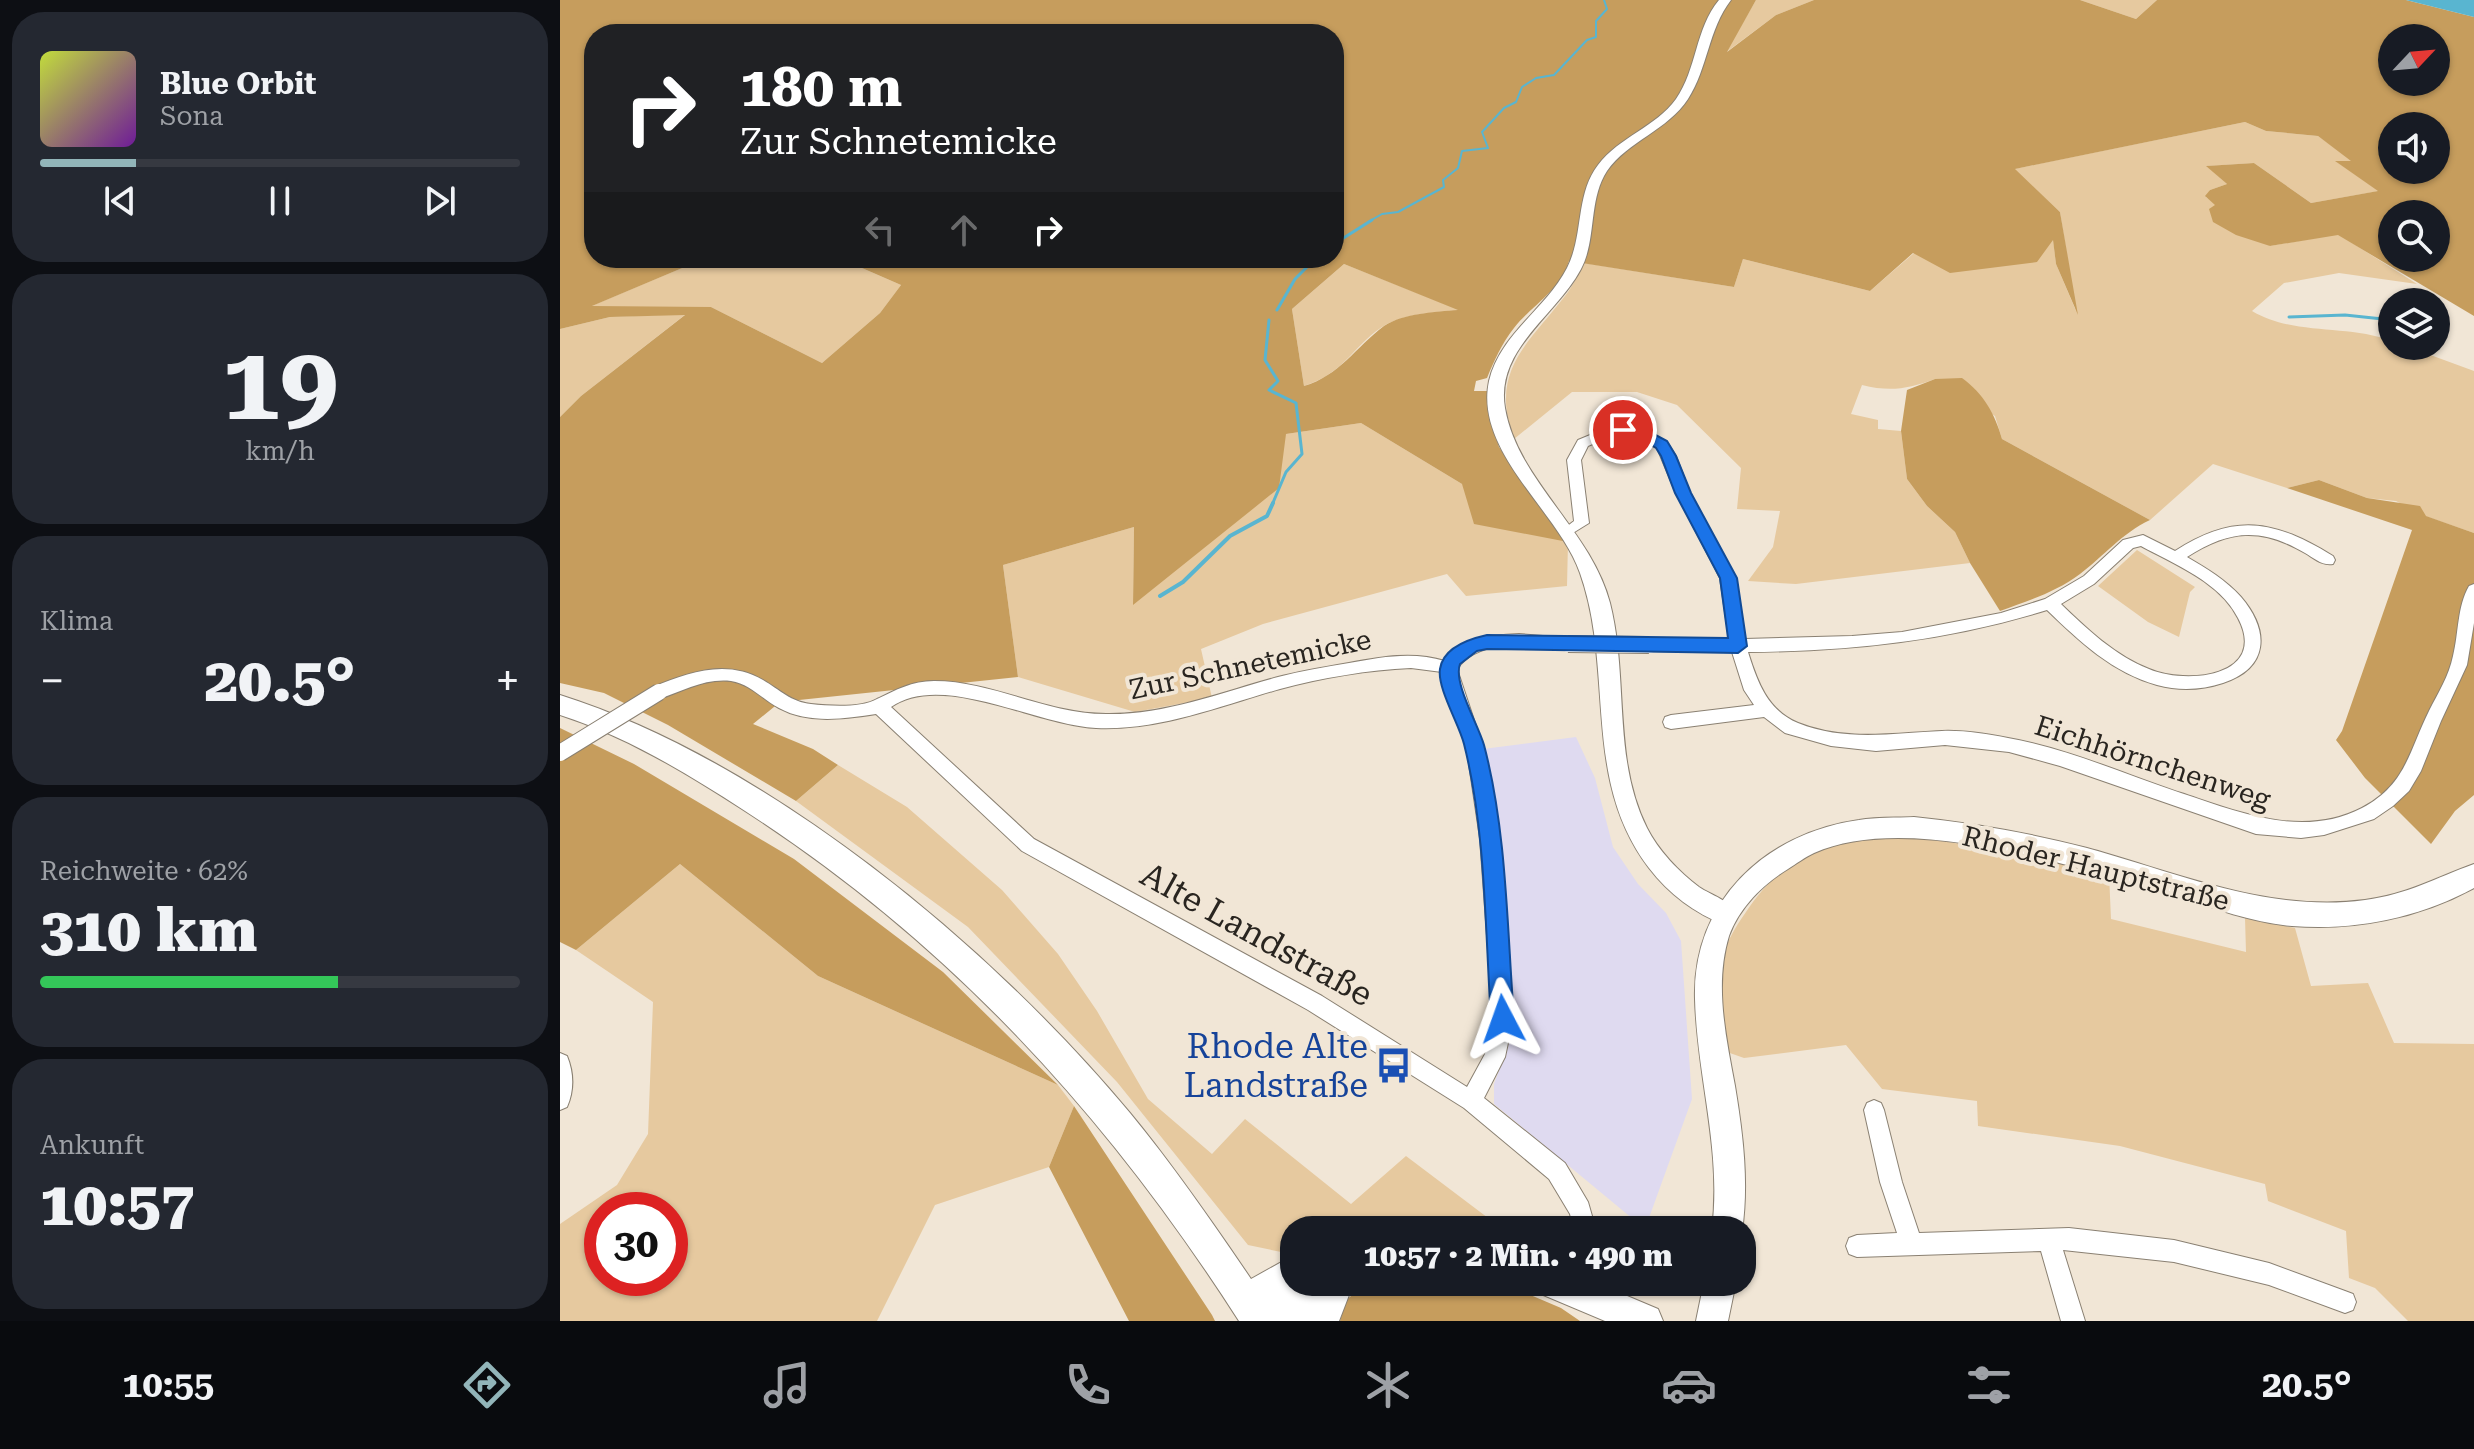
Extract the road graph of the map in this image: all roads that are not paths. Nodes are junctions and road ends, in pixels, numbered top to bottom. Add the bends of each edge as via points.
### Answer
1 (1725, 0) edge
2 (1568, 531) junction
3 (2175, 558) junction
4 (2328, 560) dead end
5 (2474, 590) edge
6 (2050, 603) junction
7 (1738, 646) junction
8 (1449, 668) junction
9 (560, 705) edge
10 (879, 707) junction
11 (1767, 710) junction
12 (1671, 722) dead end
13 (560, 753) edge
14 (2474, 875) edge
15 (1725, 914) junction
16 (560, 1063) edge
17 (560, 1100) edge
18 (1471, 1101) junction
19 (1874, 1110) dead end
20 (1582, 1216) edge
21 (1729, 1216) edge
22 (2049, 1240) junction
23 (1912, 1245) junction
24 (1857, 1246) dead end
25 (1280, 1285) edge
26 (1311, 1296) edge
27 (1332, 1296) edge
28 (1593, 1296) edge
29 (1717, 1296) edge
30 (2345, 1302) dead end
31 (1253, 1311) edge
32 (1278, 1321) edge
33 (1322, 1321) edge
34 (1646, 1321) edge
35 (1712, 1321) edge
36 (2073, 1321) edge

1 - 2 street via 1709,24 1683,98 1599,172 1588,198 1578,262 1501,364 1496,402 1508,444
2 - 7 street, Eichhörnchenweg via 1582,523 1574,460 1583,443 1623,430 1662,445 1728,578
2 - 15 street via 1586,563 1602,611 1615,768 1633,830 1682,888 1702,905
3 - 4 street via 2209,536 2251,528 2290,538
3 - 6 street via 2134,540 2089,580
3 - 6 street via 2225,591 2245,615 2254,639 2251,657 2230,677 2193,685 2149,676 2111,657
5 - 11 street, Eichhörnchenweg via 2459,667 2415,768 2385,802 2317,830 2256,826 2009,745 1945,738 1876,744 1831,739 1791,728
6 - 7 street via 2006,619 1918,638
7 - 8 street, bridge via 1487,642 1461,651
7 - 11 street, Eichhörnchenweg via 1752,690
8 - 10 street, Zur Schnetemicke via 1419,660 1362,667 1273,684 1199,708 1115,721 1076,719 951,688 908,691
8 - 18 street via 1474,744 1489,838 1503,1019 1495,1057
9 - 31 main road via 680,757 760,806 841,860 959,957 1120,1126
10 - 13 street, Zur Schnetemicke, bridge via 846,712 793,708 734,674 696,678 659,692
10 - 18 street, Alte Landstraße via 1028,845 1315,1003
11 - 12 street
14 - 15 main road, Rhoder Hauptstraße via 2389,907 2293,914 2005,841 1870,827 1822,836 1777,859
15 - 21 main road, Rhoder Hauptstraße via 1709,965 1709,1008 1725,1112
16 - 17 street
18 - 20 street, Alte Landstraße via 1557,1171
19 - 23 street
22 - 23 street
22 - 30 street via 2174,1251 2269,1274
22 - 36 street
23 - 24 street
25 - 31 main road
26 - 32 main road
27 - 33 main road
28 - 34 main road
29 - 35 main road

